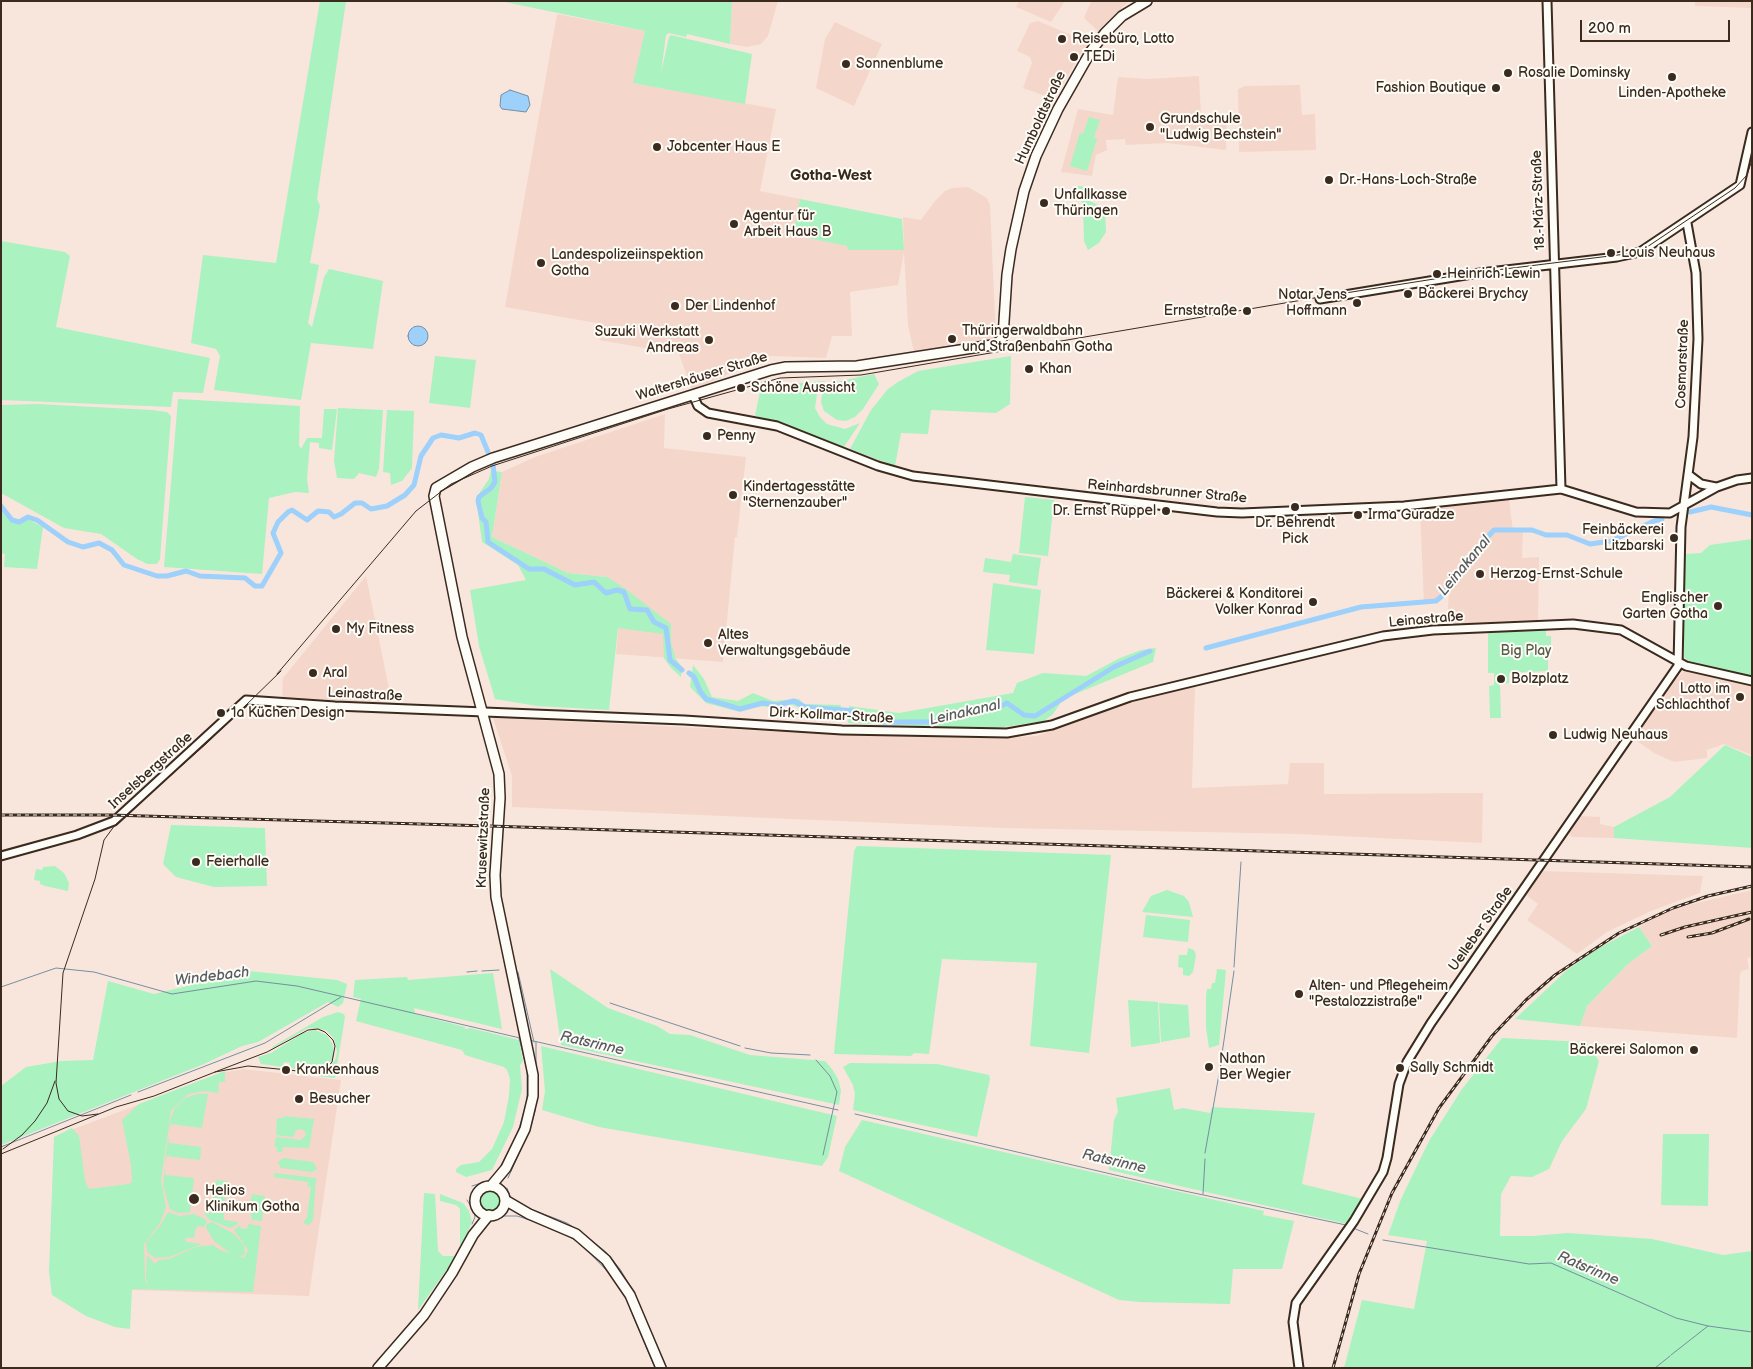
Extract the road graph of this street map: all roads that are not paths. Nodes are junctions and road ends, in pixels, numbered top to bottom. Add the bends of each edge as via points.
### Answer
1 (1547, 1) edge
2 (1144, 2) edge
3 (1752, 132) edge
4 (1686, 222) junction
5 (1554, 264) junction
6 (1320, 299) dead end
7 (1004, 333) joint
8 (693, 394) junction
9 (1689, 475) junction
10 (1752, 478) edge
11 (443, 482) joint
12 (1716, 487) junction
13 (1561, 489) junction
14 (1683, 507) junction
15 (1679, 663) junction
16 (1752, 681) edge
17 (1172, 687) joint
18 (246, 700) joint
19 (483, 711) junction
20 (1, 856) edge
21 (506, 1168) junction
22 (491, 1186) junction
23 (503, 1196) junction
24 (501, 1210) junction
25 (480, 1211) junction
26 (529, 1214) junction
27 (489, 1215) junction
28 (473, 1235) junction
29 (378, 1368) edge
30 (661, 1368) edge
31 (1299, 1368) edge

1 - 5 street, 18.-März-Straße
2 - 7 main road, Humboldtstraße via 1122,16 1091,51 1036,156 1010,249
3 - 4 street via 1740,185
4 - 5 street via 1634,254
4 - 9 street, Cosmarstraße via 1696,273 1698,339
5 - 6 street
5 - 13 street, 18.-März-Straße
7 - 8 main road, Waltershäuser Straße via 1002,339 992,345 849,367 777,368
8 - 11 main road, Waltershäuser Straße via 493,458
8 - 13 street, Reinhardsbrunner Straße via 698,406 708,413 777,426 878,466 913,476 1147,504 1239,513 1404,506
9 - 12 street via 1701,484
9 - 14 street, Cosmarstraße
10 - 12 street, Reinhardsbrunner Straße
11 - 19 main road, Krusewitzstraße via 436,488 434,496 462,637
12 - 14 street, Reinhardsbrunner Straße
13 - 14 street, Reinhardsbrunner Straße via 1636,512 1670,513
14 - 15 street, Uelleber Straße
15 - 16 street, Leinastraße
15 - 17 street, Leinastraße via 1628,632 1611,628 1573,624 1483,627 1383,636
15 - 31 street, Uelleber Straße via 1407,1062 1399,1084 1385,1166 1375,1188 1296,1303 1293,1322
17 - 19 street, Dirk-Kollmar-Straße via 1111,703 1041,728 994,733 840,730
18 - 19 street, Leinastraße
18 - 20 street, Inselsbergstraße via 114,821
19 - 21 main road, Krusewitzstraße via 500,783 496,897 533,1075 533,1096 525,1129
21 - 22 main road
21 - 23 main road
22 - 23 main road
22 - 25 main road via 484,1187 477,1194
23 - 24 main road
23 - 26 main road
24 - 26 main road
24 - 27 main road
25 - 27 main road
25 - 28 main road
26 - 30 main road via 576,1234 606,1260 630,1295
27 - 28 main road
28 - 29 main road via 435,1300

